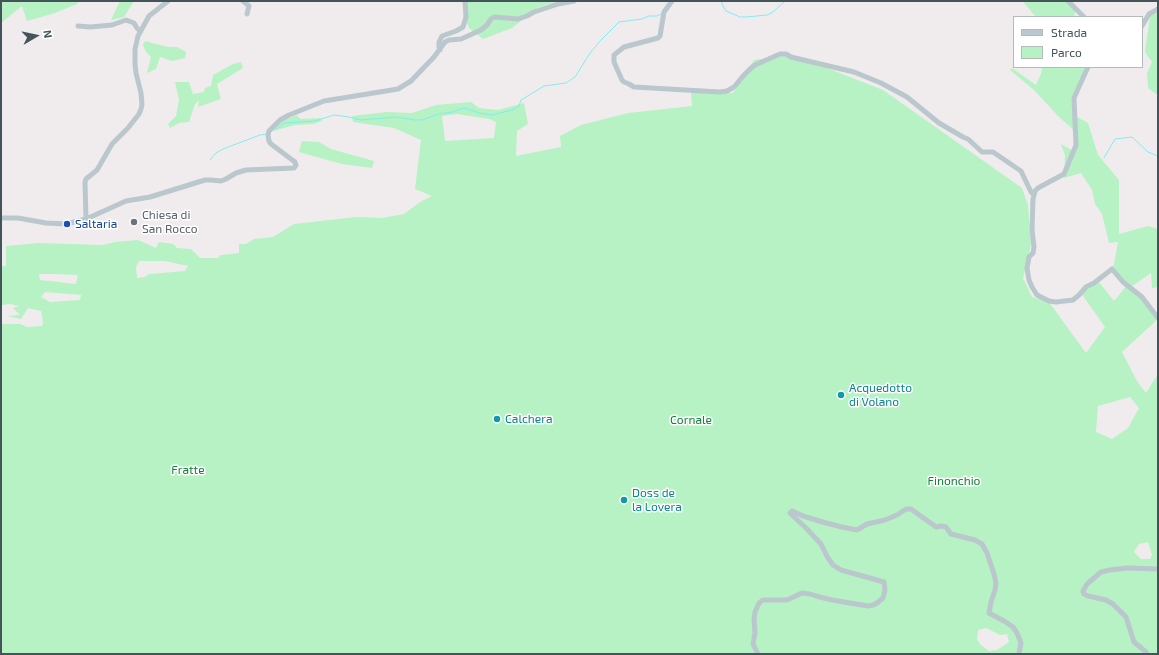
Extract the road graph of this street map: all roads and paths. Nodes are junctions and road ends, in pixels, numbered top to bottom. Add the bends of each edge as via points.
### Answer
1 (168, 1) edge
2 (243, 1) edge
3 (465, 1) edge
4 (574, 1) edge
5 (672, 1) edge
6 (1068, 1) edge
7 (1158, 9) edge
8 (247, 14) dead end
9 (1083, 16) edge
10 (1143, 24) edge
11 (78, 26) dead end
12 (140, 31) junction
13 (440, 50) junction
14 (1088, 68) edge
15 (1034, 195) junction
16 (1, 218) edge
17 (88, 219) junction
18 (1158, 318) edge
19 (1158, 569) edge
20 (758, 654) edge
21 (1019, 654) edge
22 (1147, 654) edge

1 - 12 street via 149,16
2 - 8 street via 249,6
3 - 13 street via 466,17 463,27 442,36 439,42
4 - 13 street via 558,4 518,19 494,17 481,30 449,40
5 - 15 street via 664,12 658,38 624,47 614,55 614,62 624,82 634,87 727,91 755,65 780,54 854,72 907,97 939,123 968,139 982,152 993,152 1021,171
6 - 9 street
7 - 10 street via 1149,14
11 - 12 street via 112,25 126,20 134,23
12 - 17 street via 134,64 141,93 141,109 135,120 112,144 97,170 86,179
13 - 17 street via 411,81 398,88 324,101 280,120 272,127 268,135 269,141 295,162 294,168 246,170 221,181 205,180 126,202
14 - 15 street via 1074,98 1076,145 1064,174 1038,188
15 - 18 street via 1034,247 1027,268 1037,295 1056,302 1073,300 1086,286 1112,269 1142,297
16 - 17 street via 66,224
19 - 22 street via 1127,568 1101,572 1083,591 1088,596 1113,604 1126,617 1134,642
20 - 21 street via 753,644 754,619 759,603 763,600 787,600 802,593 868,606 883,598 885,590 884,582 841,570 833,565 819,541 790,513 792,511 857,530 867,524 898,515 906,509 910,509 936,527 946,527 951,534 982,544 996,583 989,613 1013,627 1021,643

